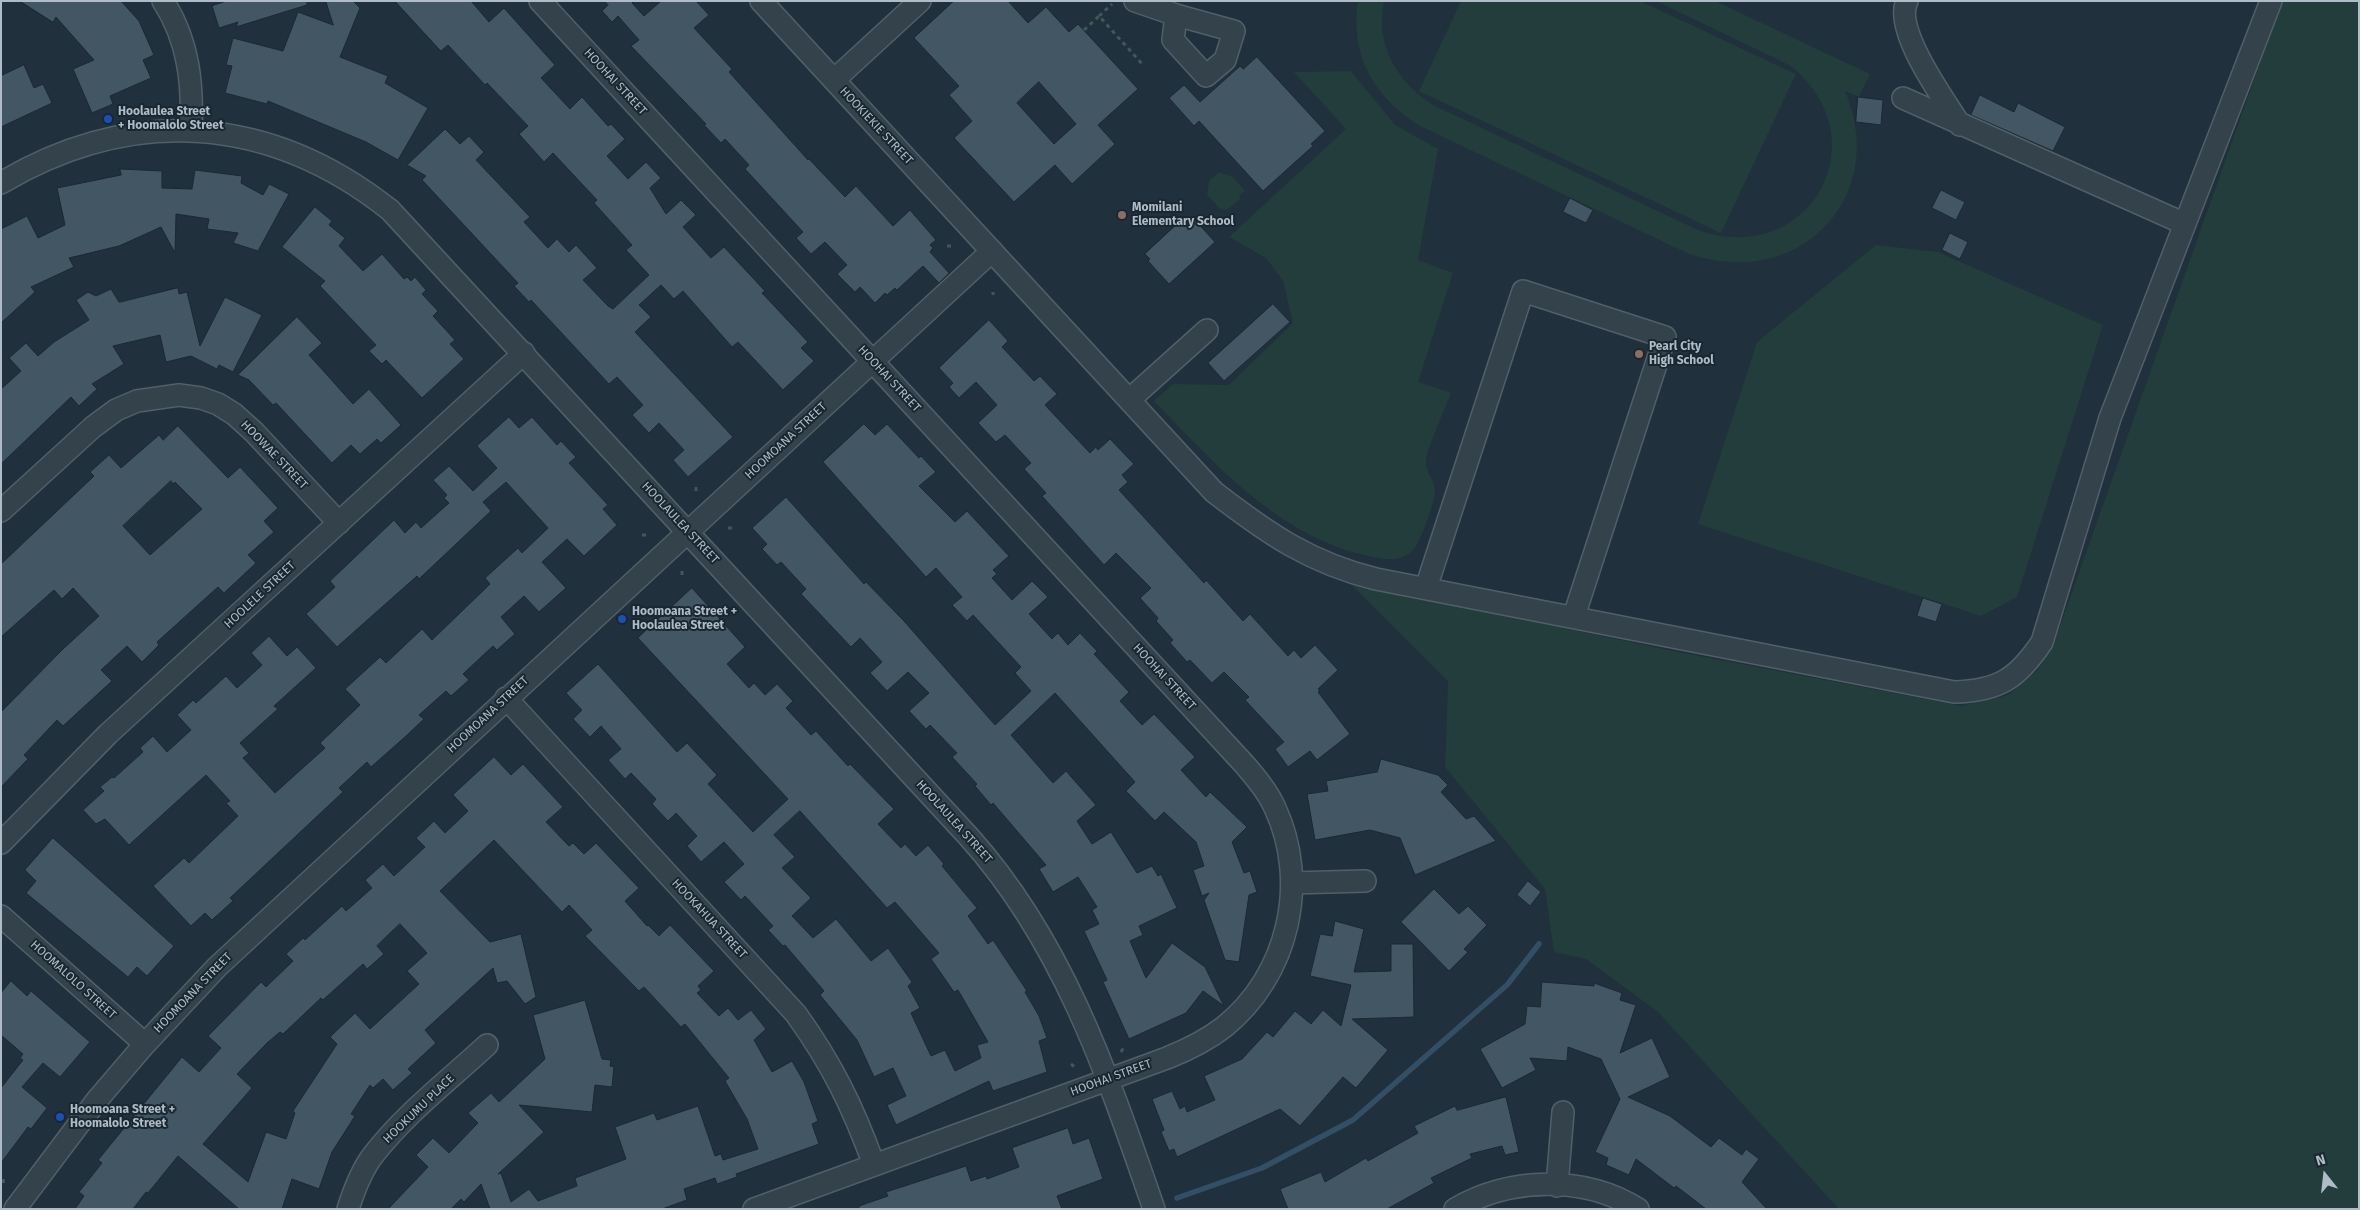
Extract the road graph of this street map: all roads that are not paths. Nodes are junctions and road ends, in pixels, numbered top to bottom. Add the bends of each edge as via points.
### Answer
1 (163, 1) edge
2 (540, 1) edge
3 (761, 1) edge
4 (920, 1) edge
5 (1135, 1) edge
6 (1907, 1) edge
7 (2271, 1) edge
8 (1176, 15) dead end
9 (834, 80) junction
10 (1903, 98) dead end
11 (1960, 125) junction
12 (191, 131) junction
13 (1, 183) edge
14 (2185, 224) junction
15 (992, 251) junction
16 (1207, 330) dead end
17 (524, 353) junction
18 (872, 361) junction
19 (1129, 400) junction
20 (1, 512) edge
21 (339, 523) junction
22 (688, 531) junction
23 (1426, 588) junction
24 (1574, 616) junction
25 (506, 698) junction
26 (1, 843) edge
27 (1365, 881) dead end
28 (1292, 883) junction
29 (1, 916) edge
30 (145, 1044) junction
31 (488, 1045) dead end
32 (1106, 1080) junction
33 (1563, 1112) dead end
34 (874, 1165) junction
35 (1557, 1186) junction
36 (1152, 1205) edge
37 (15, 1209) edge
38 (348, 1209) edge
39 (754, 1209) edge
40 (1455, 1209) edge
41 (1638, 1209) edge

1 - 12 street via 178,30 189,65
2 - 18 street, HOOHAI STREET
3 - 9 street, HOOKIEKIE STREET
4 - 9 street
5 - 8 street
6 - 11 street via 1904,8 1908,36
7 - 14 street, HOOKIEKIE STREET
9 - 15 street, HOOKIEKIE STREET
10 - 11 street
11 - 14 street
12 - 13 street, HOOLAULEA STREET via 119,136 88,144 42,161
12 - 17 street, HOOLAULEA STREET via 225,134 286,150 313,161 366,191 410,230
14 - 24 street, HOOKIEKIE STREET via 2110,418 2042,642 2014,676 1972,692 1954,692
15 - 18 street, HOOMOANA STREET
15 - 19 street, HOOKIEKIE STREET
16 - 19 street
17 - 21 street, HOOLELE STREET
17 - 22 street, HOOLAULEA STREET
18 - 22 street, HOOMOANA STREET
18 - 28 street, HOOHAI STREET via 1257,778 1282,826 1289,850
19 - 23 street, HOOKIEKIE STREET via 1214,492 1288,544 1306,555 1351,572
20 - 21 street, HOOWAE STREET via 93,427 116,410 137,401 180,395 201,398 234,414
21 - 26 street, HOOLELE STREET via 108,734
22 - 25 street, HOOMOANA STREET
22 - 32 street, HOOLAULEA STREET via 969,837 1007,883 1066,980
23 - 24 street, HOOKIEKIE STREET
23 - 24 street via 1523,291 1665,337
25 - 30 street, HOOMOANA STREET via 217,966
25 - 34 street, HOOKAHUA STREET via 796,1014 846,1092
27 - 28 street
28 - 32 street, HOOHAI STREET via 1285,936 1274,966 1245,1007 1225,1026 1191,1048
29 - 30 street, HOOMALOLO STREET
30 - 37 street, HOOMOANA STREET
31 - 38 street, HOOKUMU PLACE via 399,1124 373,1155
32 - 34 street, HOOHAI STREET
32 - 36 street, HOOLAULEA STREET
33 - 35 street
34 - 39 street, HOOHAI STREET
35 - 40 street via 1530,1184 1509,1187
35 - 41 street via 1608,1194

